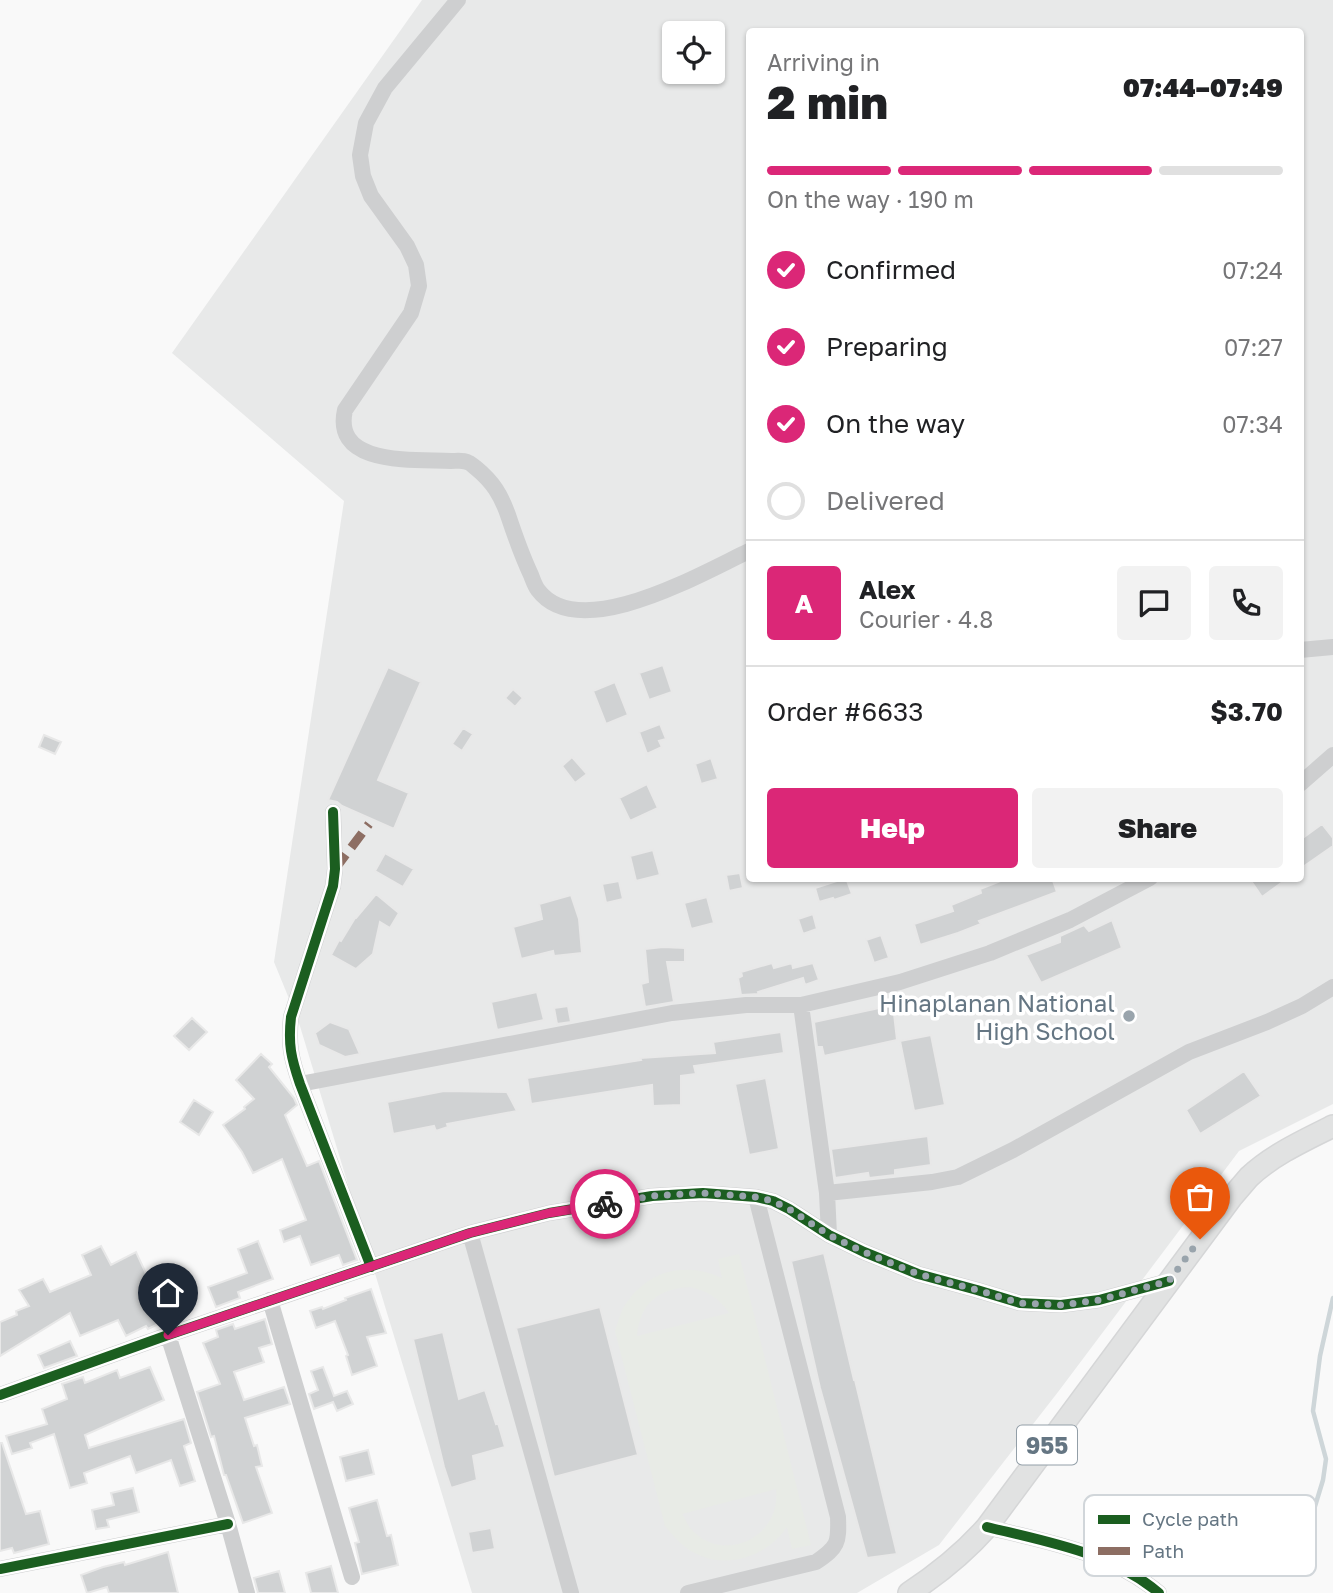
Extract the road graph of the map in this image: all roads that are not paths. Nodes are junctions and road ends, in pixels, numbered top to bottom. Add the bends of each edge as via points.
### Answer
1 (458, 0) edge
2 (746, 552) edge
3 (1333, 647) edge
4 (1304, 650) edge
5 (1333, 755) edge
6 (1304, 780) edge
7 (333, 812) dead end
8 (1142, 882) edge
9 (1333, 987) edge
10 (801, 1005) junction
11 (300, 1084) junction
12 (1333, 1126) edge
13 (827, 1193) junction
14 (756, 1197) junction
15 (470, 1233) junction
16 (829, 1235) junction
17 (371, 1267) junction
18 (1169, 1281) junction
19 (270, 1300) junction
20 (168, 1335) junction
21 (0, 1395) edge
22 (228, 1524) junction
23 (987, 1527) junction
24 (1084, 1552) edge
25 (0, 1569) edge
26 (1134, 1576) edge
27 (352, 1577) dead end
28 (247, 1593) edge
29 (571, 1593) edge
30 (688, 1593) edge
31 (909, 1593) edge
32 (1158, 1593) edge

1 - 2 street via 385,88 366,123 360,155 363,176 371,196 407,246 419,286 411,313 345,410 346,436 375,456 467,462 489,478 503,500 538,590 557,606 582,612 610,608 670,589
3 - 4 street
5 - 6 street
7 - 11 street via 333,886 291,1017 289,1039
8 - 10 street via 1070,920 990,953 900,982
9 - 13 street via 1267,1022 1189,1052 958,1177
10 - 11 street via 672,1013
10 - 13 street
11 - 17 street
12 - 18 main road, 955 via 1251,1176
13 - 16 street
14 - 15 street via 652,1196 549,1213
14 - 16 street via 789,1209
14 - 30 street via 838,1517 839,1537 832,1551 816,1562
15 - 17 street
15 - 29 street
16 - 18 street via 918,1274 1020,1303 1061,1305 1099,1300
17 - 19 street
18 - 23 main road, 955
19 - 20 street
19 - 27 street
20 - 21 street
20 - 22 street
22 - 25 street
22 - 28 street
23 - 24 street
23 - 31 main road, 955 via 960,1555
26 - 32 street

